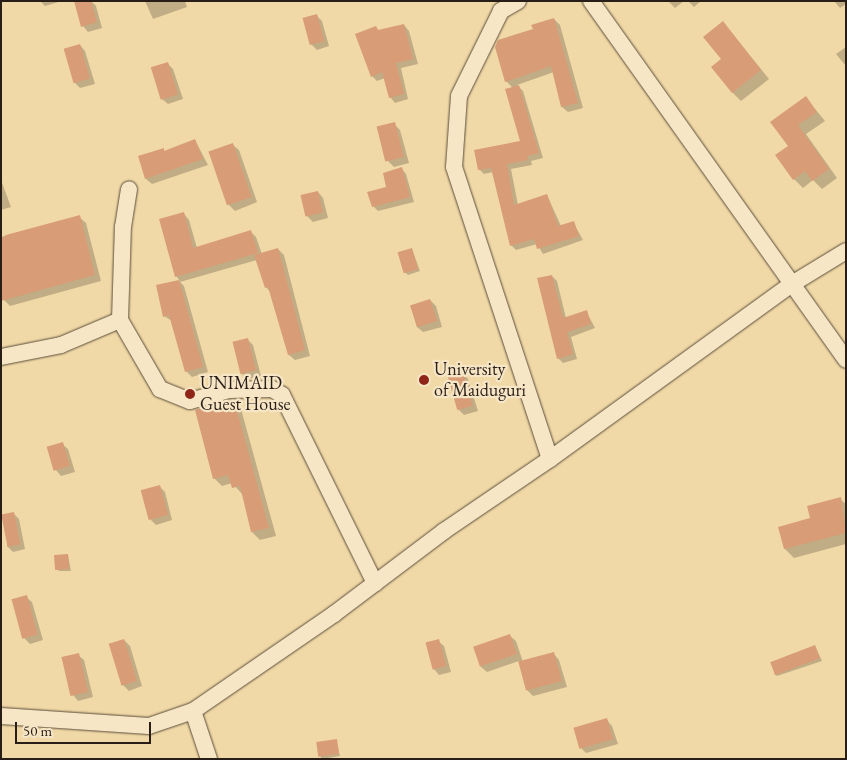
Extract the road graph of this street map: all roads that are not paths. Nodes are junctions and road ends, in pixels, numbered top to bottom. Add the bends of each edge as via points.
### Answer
1 (518, 1) edge
2 (591, 1) edge
3 (129, 189) dead end
4 (846, 251) edge
5 (792, 284) junction
6 (120, 320) junction
7 (1, 357) edge
8 (846, 360) edge
9 (550, 459) junction
10 (375, 583) junction
11 (192, 711) junction
12 (1, 716) edge
13 (209, 759) edge

1 - 9 street via 501,11 459,96 454,168
2 - 5 street
3 - 6 street via 123,227
4 - 5 street
5 - 8 street
5 - 9 street
6 - 7 street via 61,345
6 - 10 street via 136,353 160,389 190,401 229,390 272,389 282,395
9 - 10 street via 444,530
10 - 11 street
11 - 12 street via 149,726
11 - 13 street

